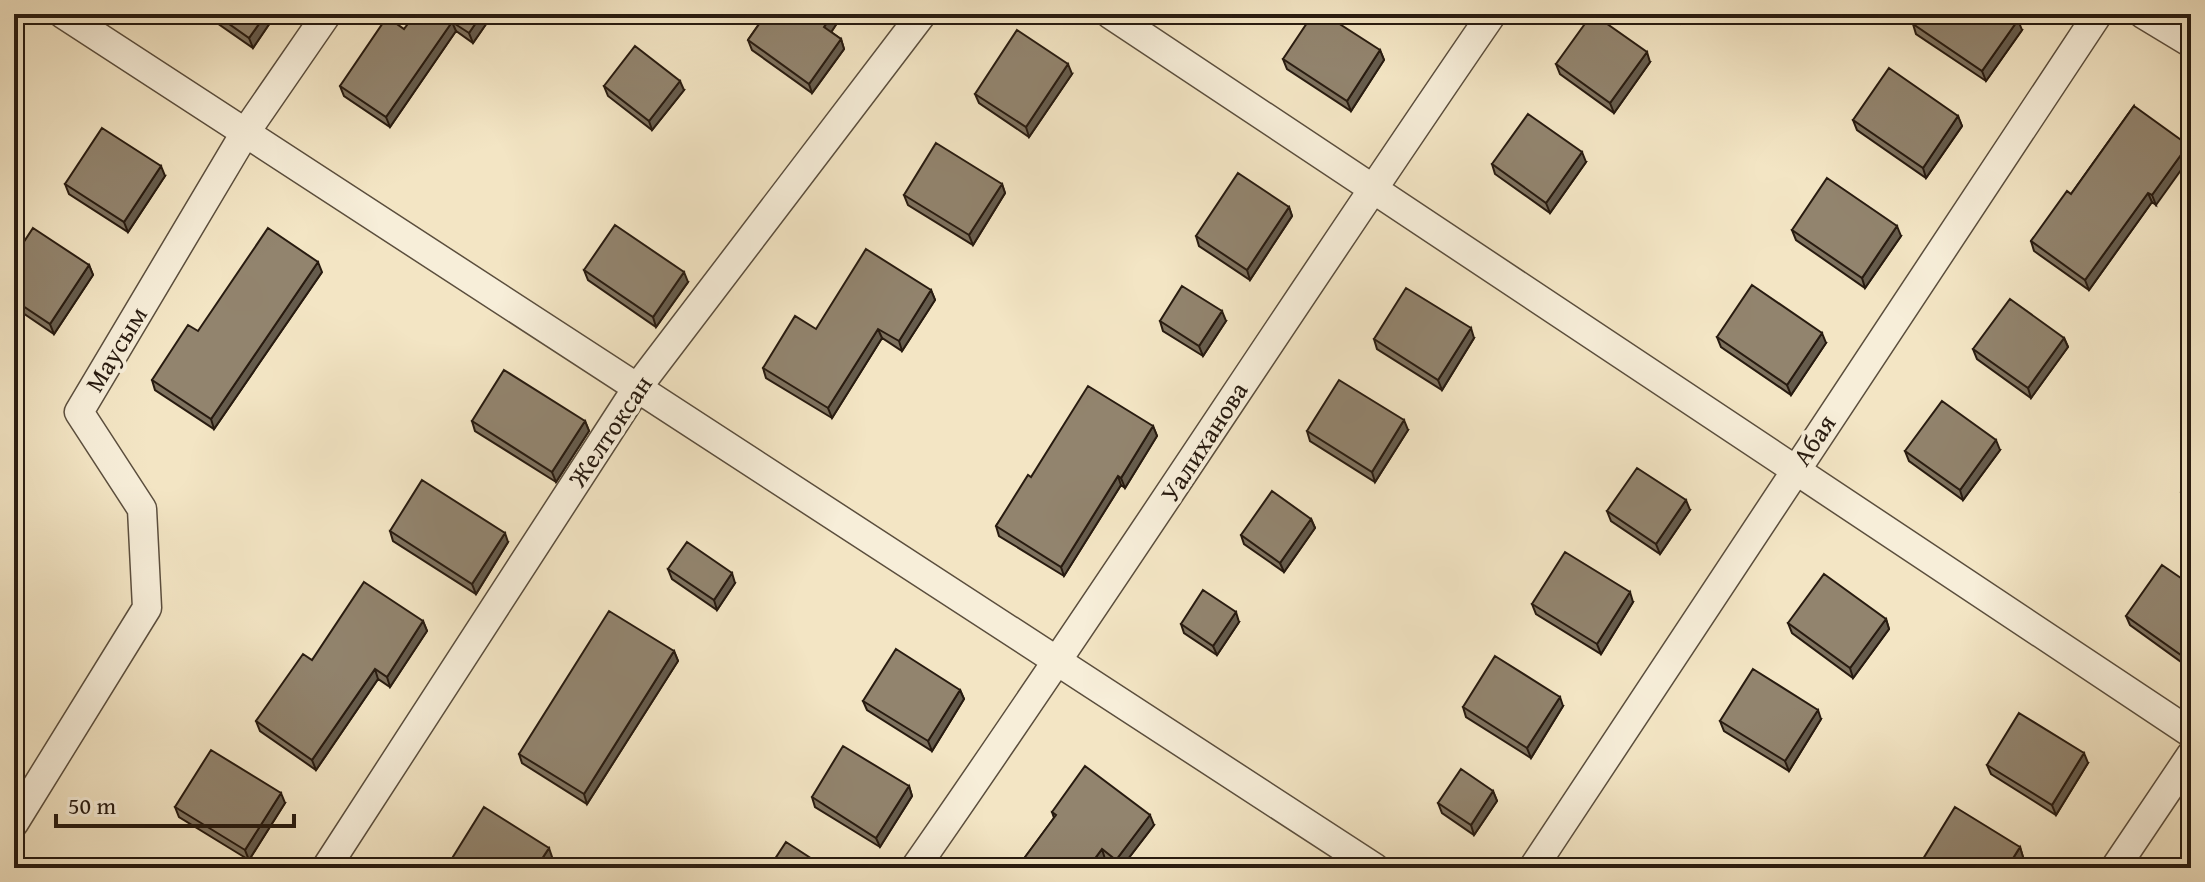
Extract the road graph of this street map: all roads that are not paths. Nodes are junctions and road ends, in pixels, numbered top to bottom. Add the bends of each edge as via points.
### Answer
1 (63, 14) edge
2 (327, 14) edge
3 (922, 14) edge
4 (1110, 14) edge
5 (1492, 14) edge
6 (2098, 14) edge
7 (2143, 14) edge
8 (2191, 43) edge
9 (245, 133) junction
10 (1372, 188) junction
11 (637, 388) junction
12 (1796, 468) junction
13 (1059, 662) junction
14 (2191, 733) edge
15 (2191, 755) edge
16 (14, 823) edge
17 (326, 868) edge
18 (915, 868) edge
19 (1375, 868) edge
20 (1533, 868) edge
21 (2115, 868) edge

1 - 9 street
2 - 9 street, Маусым
3 - 11 street, Желтоксан
4 - 10 street
5 - 10 street, Уалиханова
6 - 12 street, Абая
7 - 8 street
9 - 11 street
9 - 16 street, Маусым via 79,412 142,509 147,608
10 - 12 street
10 - 13 street, Уалиханова
11 - 13 street
11 - 17 street, Желтоксан
12 - 14 street
12 - 20 street, Абая
13 - 18 street, Уалиханова
13 - 19 street
15 - 21 street

